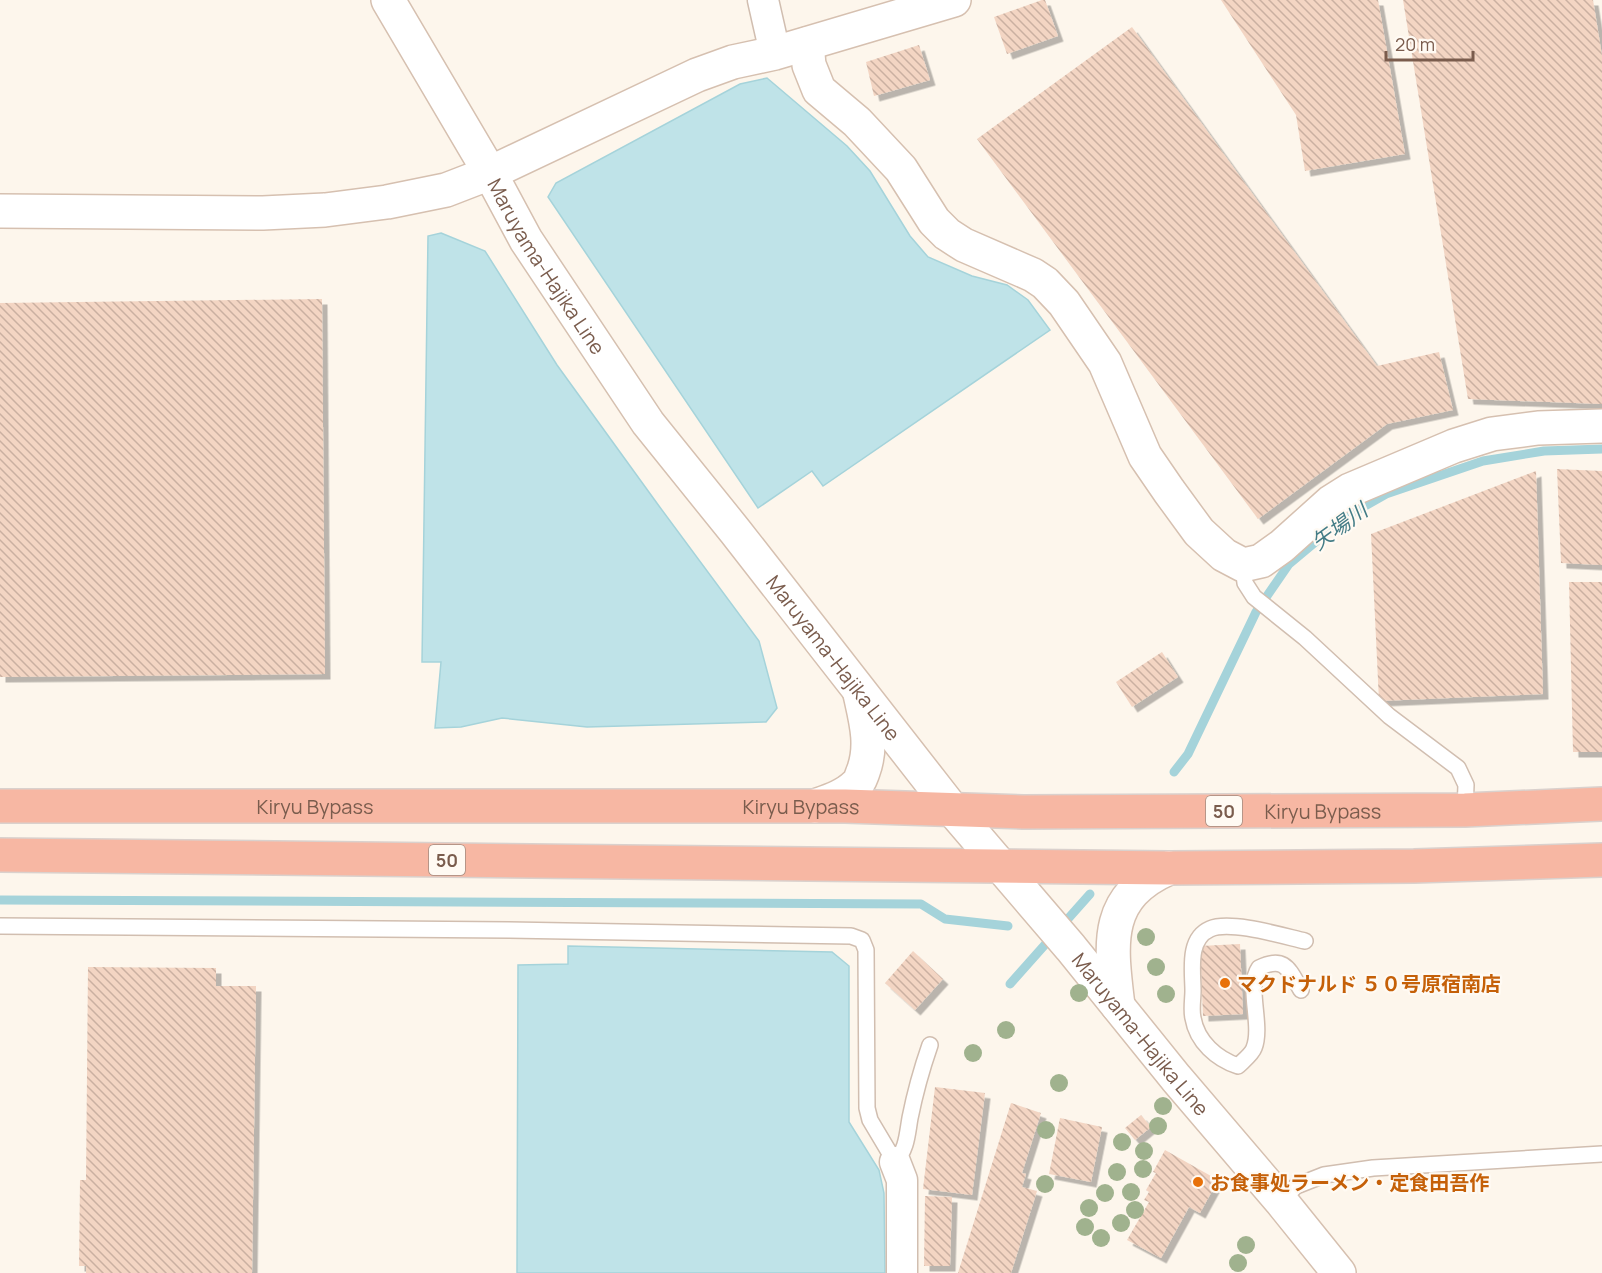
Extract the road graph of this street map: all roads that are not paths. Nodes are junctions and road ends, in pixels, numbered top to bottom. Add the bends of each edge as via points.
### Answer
1 (388, 0) edge
2 (763, 0) edge
3 (954, 0) edge
4 (807, 44) junction
5 (776, 53) junction
6 (490, 173) junction
7 (0, 211) edge
8 (1602, 426) edge
9 (1242, 565) junction
10 (859, 689) junction
11 (1602, 804) edge
12 (0, 806) edge
13 (815, 806) junction
14 (952, 809) junction
15 (1465, 810) junction
16 (0, 855) edge
17 (1602, 860) edge
18 (999, 865) junction
19 (1169, 868) junction
20 (0, 926) edge
21 (1305, 941) dead end
22 (1301, 990) dead end
23 (1118, 1006) junction
24 (930, 1044) dead end
25 (1602, 1154) edge
26 (895, 1162) junction
27 (1281, 1201) junction
28 (902, 1273) edge
29 (1339, 1273) edge

1 - 6 street, Maruyama-Hajika Line
2 - 5 street
3 - 4 street
4 - 5 street
4 - 9 street via 809,65 819,90 857,122 901,169 934,221 964,245 1033,275 1064,303 1105,363 1145,456 1199,532 1224,555
5 - 6 street via 697,75
6 - 7 street via 446,190 325,210
6 - 10 street, Maruyama-Hajika Line via 526,240 648,423
8 - 9 street via 1492,434 1454,446 1350,490 1261,561
9 - 15 lane via 1245,583 1254,597 1305,638 1389,717 1458,768 1466,785
10 - 13 street via 868,732 866,764 858,783 838,798
10 - 14 street, Maruyama-Hajika Line
11 - 15 highway, Kiryu Bypass / 50
12 - 13 highway, Kiryu Bypass / 50
13 - 14 highway, Kiryu Bypass / 50
14 - 15 highway, Kiryu Bypass / 50
14 - 18 street, Maruyama-Hajika Line
16 - 18 highway, 50
17 - 19 highway, 50
18 - 19 highway, 50
18 - 23 street, Maruyama-Hajika Line
19 - 23 street via 1139,887 1119,913 1112,942
20 - 26 lane via 851,936 862,940 866,950 867,1108
21 - 22 lane via 1242,928 1209,929 1198,938 1193,954 1193,1019 1211,1052 1238,1066 1254,1049 1254,981 1259,968 1278,962 1287,967
23 - 27 street, Maruyama-Hajika Line
24 - 26 lane via 907,1141
25 - 27 lane via 1324,1175 1296,1186
26 - 28 street via 902,1180
27 - 29 street, Maruyama-Hajika Line

